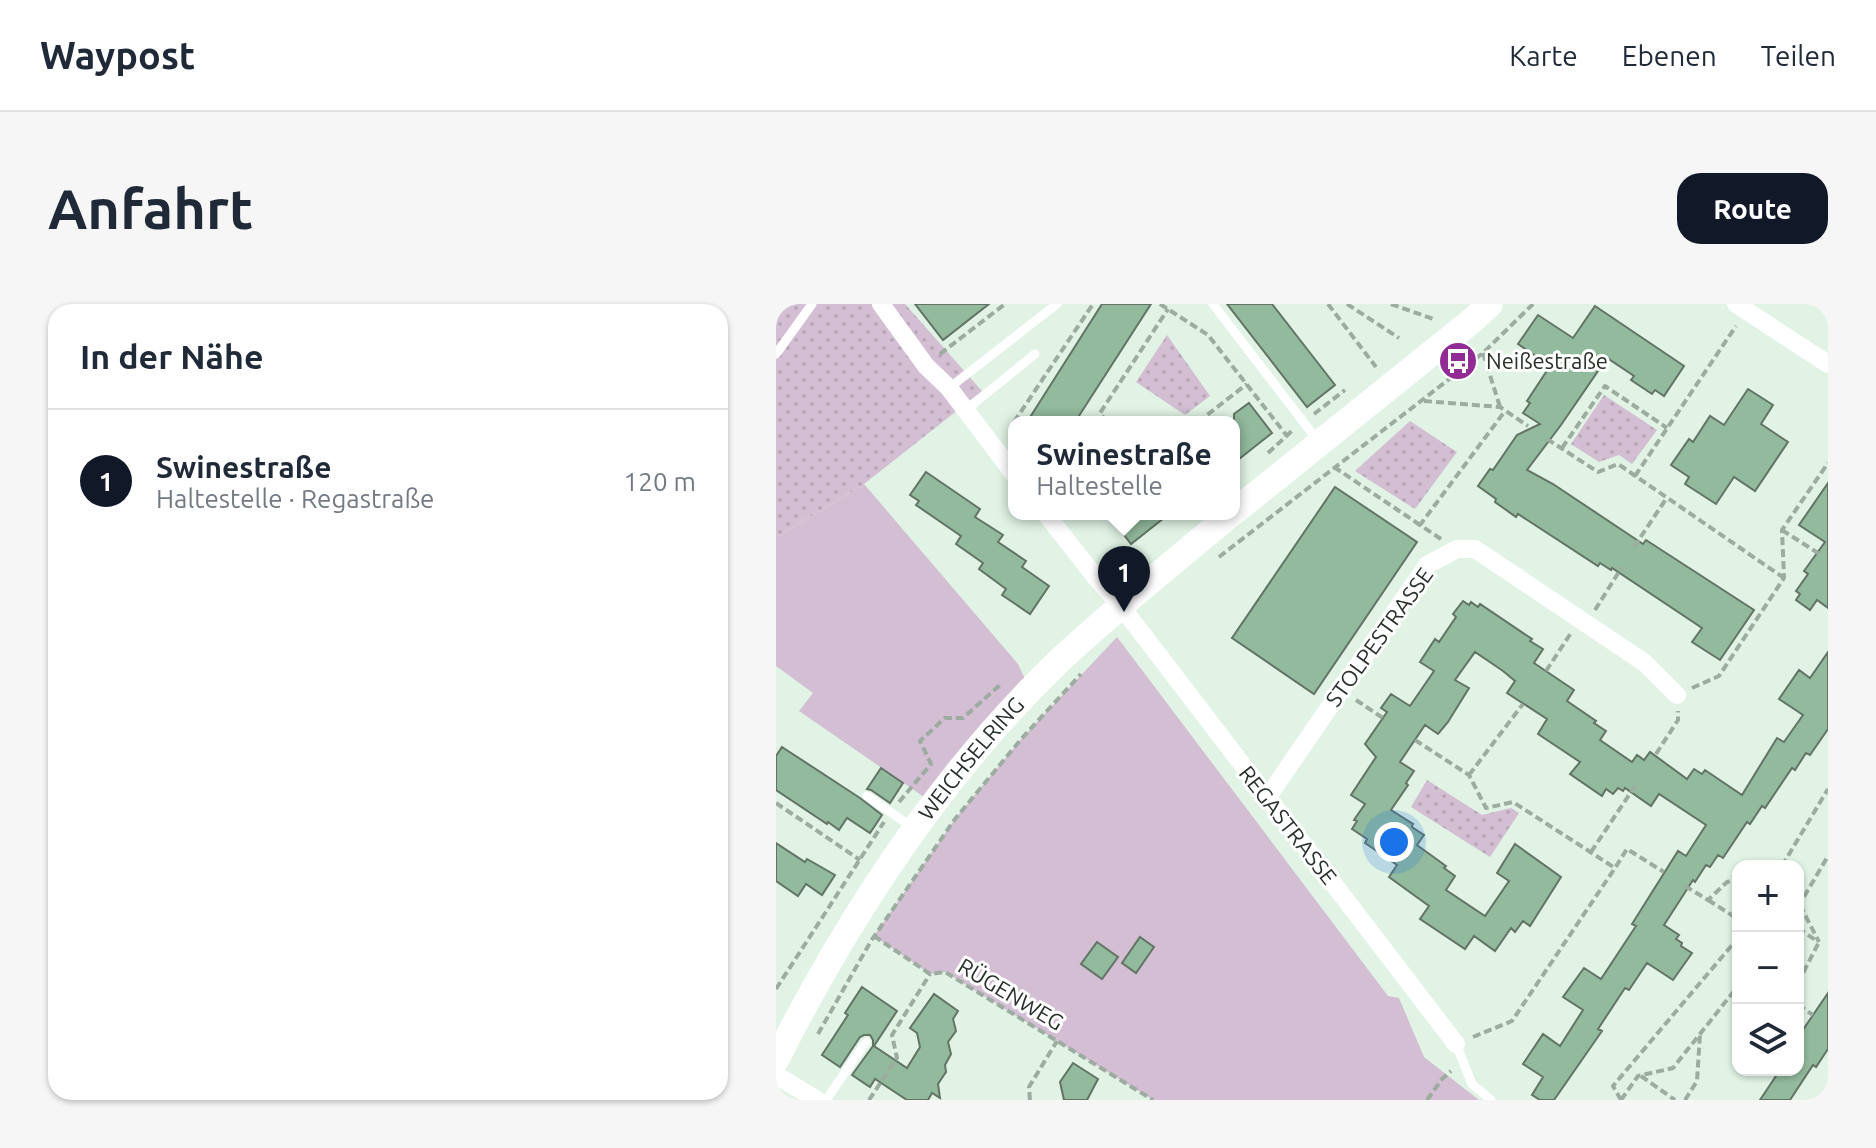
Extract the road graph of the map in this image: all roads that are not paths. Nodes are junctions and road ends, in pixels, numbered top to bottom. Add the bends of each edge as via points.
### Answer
1 (812, 304) edge
2 (881, 304) edge
3 (1057, 304) edge
4 (1213, 304) edge
5 (1490, 304) edge
6 (1741, 307) edge
7 (776, 354) edge
8 (1035, 354) dead end
9 (1828, 364) edge
10 (949, 388) junction
11 (966, 410) junction
12 (1320, 442) junction
13 (1008, 466) edge
14 (1240, 507) edge
15 (1051, 520) edge
16 (1225, 520) edge
17 (1121, 606) junction
18 (1677, 695) road end
19 (867, 796) dead end
20 (1267, 798) junction
21 (915, 829) junction
22 (866, 1042) dead end
23 (1459, 1052) joint
24 (776, 1060) edge
25 (776, 1075) edge
26 (817, 1100) edge
27 (826, 1100) edge
28 (1491, 1100) edge

1 - 7 lane
2 - 10 street via 926,366
3 - 10 lane
4 - 12 lane
5 - 12 street, WEICHSELRING
6 - 9 street
8 - 11 lane
10 - 11 street
11 - 13 street
12 - 14 street, WEICHSELRING
15 - 17 street, REGASTRASSE
16 - 17 street, WEICHSELRING
17 - 20 street, REGASTRASSE
17 - 21 street, WEICHSELRING via 1000,722
18 - 20 street, STOLPESTRASSE via 1645,663 1584,620 1475,549 1457,549 1427,565
19 - 21 lane
20 - 23 street, REGASTRASSE
21 - 24 street, WEICHSELRING via 882,875 864,929 802,1008
22 - 27 lane
23 - 28 lane via 1472,1084
25 - 26 street

